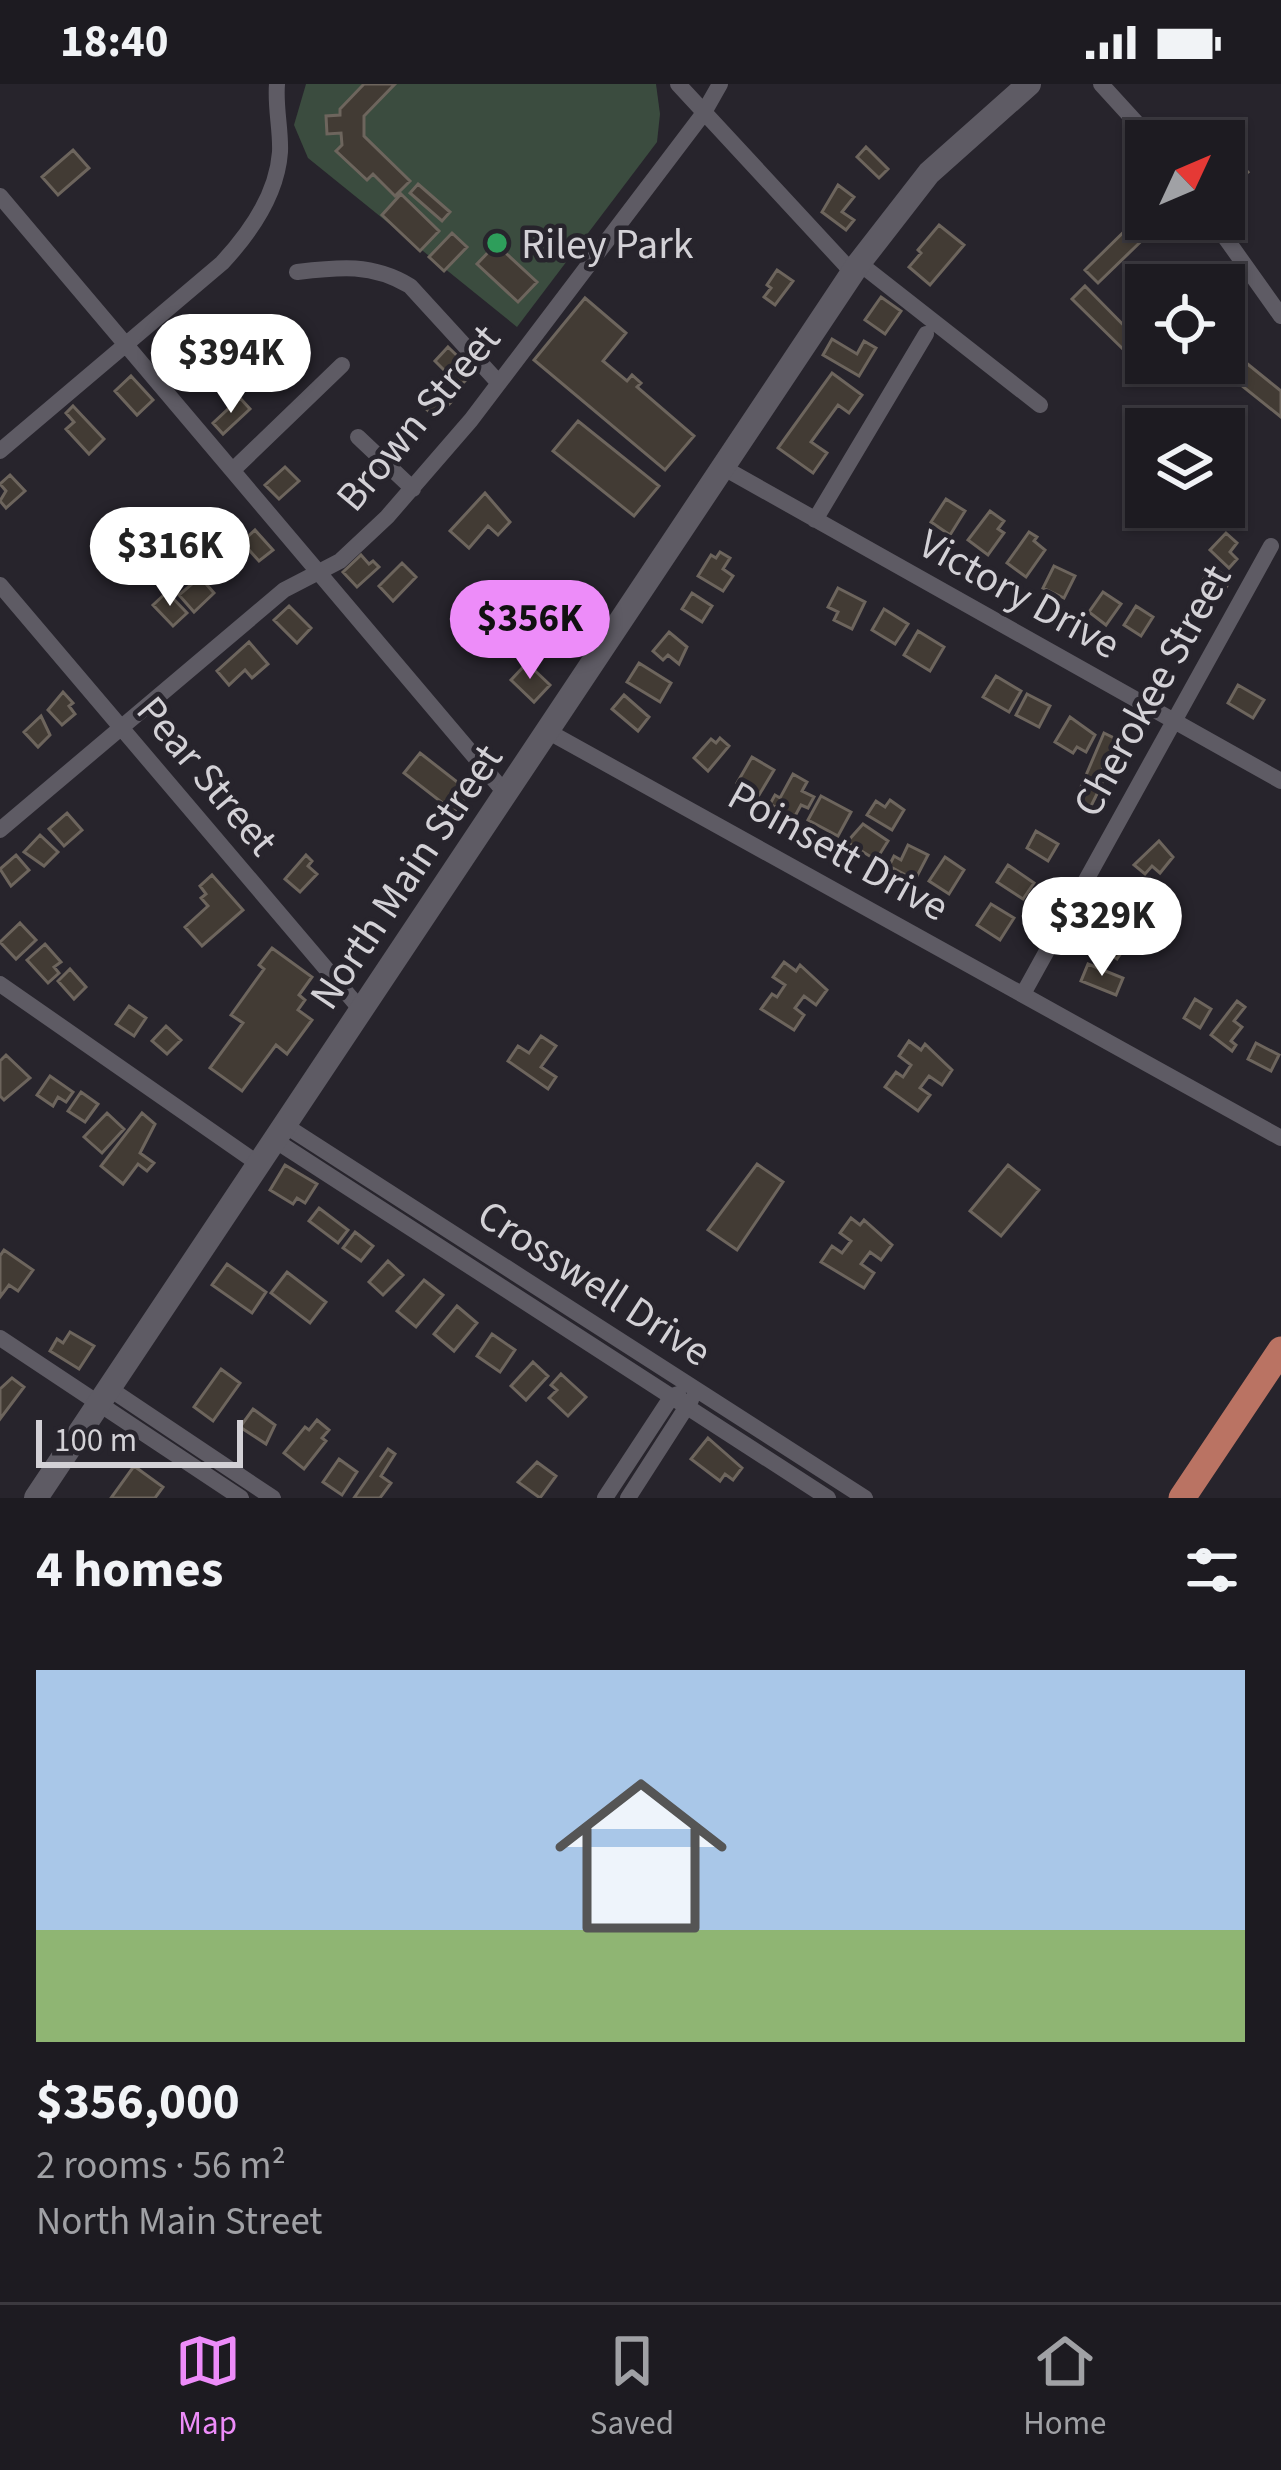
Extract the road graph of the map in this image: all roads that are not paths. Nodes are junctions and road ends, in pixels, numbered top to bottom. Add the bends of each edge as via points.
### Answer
1 (277, 84) edge
2 (678, 84) edge
3 (720, 84) edge
4 (1029, 84) edge
5 (1100, 84) edge
6 (703, 114) junction
7 (1133, 120) edge
8 (0, 196) edge
9 (1227, 240) edge
10 (856, 268) junction
11 (297, 272) dead end
12 (1281, 316) edge
13 (926, 334) dead end
14 (124, 344) junction
15 (342, 365) dead end
16 (497, 381) junction
17 (1040, 406) dead end
18 (358, 437) dead end
19 (0, 452) edge
20 (724, 468) junction
21 (234, 469) junction
22 (413, 489) junction
23 (815, 520) junction
24 (1271, 546) dead end
25 (320, 572) junction
26 (0, 585) edge
27 (1174, 722) junction
28 (121, 728) junction
29 (550, 731) junction
30 (1281, 781) edge
31 (507, 795) junction
32 (0, 830) edge
33 (0, 984) edge
34 (1023, 994) junction
35 (362, 1011) junction
36 (281, 1133) junction
37 (1281, 1138) edge
38 (260, 1165) junction
39 (0, 1338) edge
40 (1281, 1350) edge
41 (696, 1388) junction
42 (672, 1396) junction
43 (105, 1397) junction
44 (689, 1407) junction
45 (36, 1498) edge
46 (241, 1498) edge
47 (273, 1498) edge
48 (605, 1498) edge
49 (628, 1498) edge
50 (828, 1498) edge
51 (866, 1498) edge
52 (1182, 1498) edge

1 - 14 street via 280,154 257,220 222,263
2 - 6 street
3 - 6 street, Brown Street
4 - 10 main road, North Main Street via 929,172
5 - 7 street
6 - 10 street
6 - 16 street, Brown Street
8 - 14 street
9 - 12 street
10 - 17 street
10 - 20 main road, North Main Street
11 - 16 street via 367,267 397,278
13 - 23 street
14 - 19 street
14 - 21 street
15 - 21 street
16 - 22 street, Brown Street
18 - 22 street
20 - 23 street, Victory Drive
20 - 29 main road, North Main Street
21 - 25 street
22 - 25 street, Brown Street
23 - 27 street, Victory Drive
24 - 27 street, Cherokee Street
25 - 28 street, Brown Street via 284,590
25 - 31 street
26 - 28 street, Pear Street
27 - 30 street, Victory Drive
27 - 34 street, Cherokee Street
28 - 32 street, Brown Street
28 - 35 street, Pear Street
29 - 31 main road, North Main Street
29 - 34 street, Poinsett Drive
31 - 35 main road, North Main Street
33 - 38 street
34 - 37 street, Poinsett Drive
35 - 36 main road, North Main Street
36 - 38 main road, North Main Street
36 - 41 street, Crosswell Drive
36 - 42 street, Crosswell Drive
38 - 43 main road, North Main Street
39 - 43 street
40 - 52 main road
41 - 42 street
41 - 44 street
41 - 51 street, Crosswell Drive
42 - 44 street, Crosswell Drive
42 - 48 street
43 - 45 main road, North Main Street
43 - 46 street
43 - 47 street
44 - 49 street
44 - 50 street, Crosswell Drive

